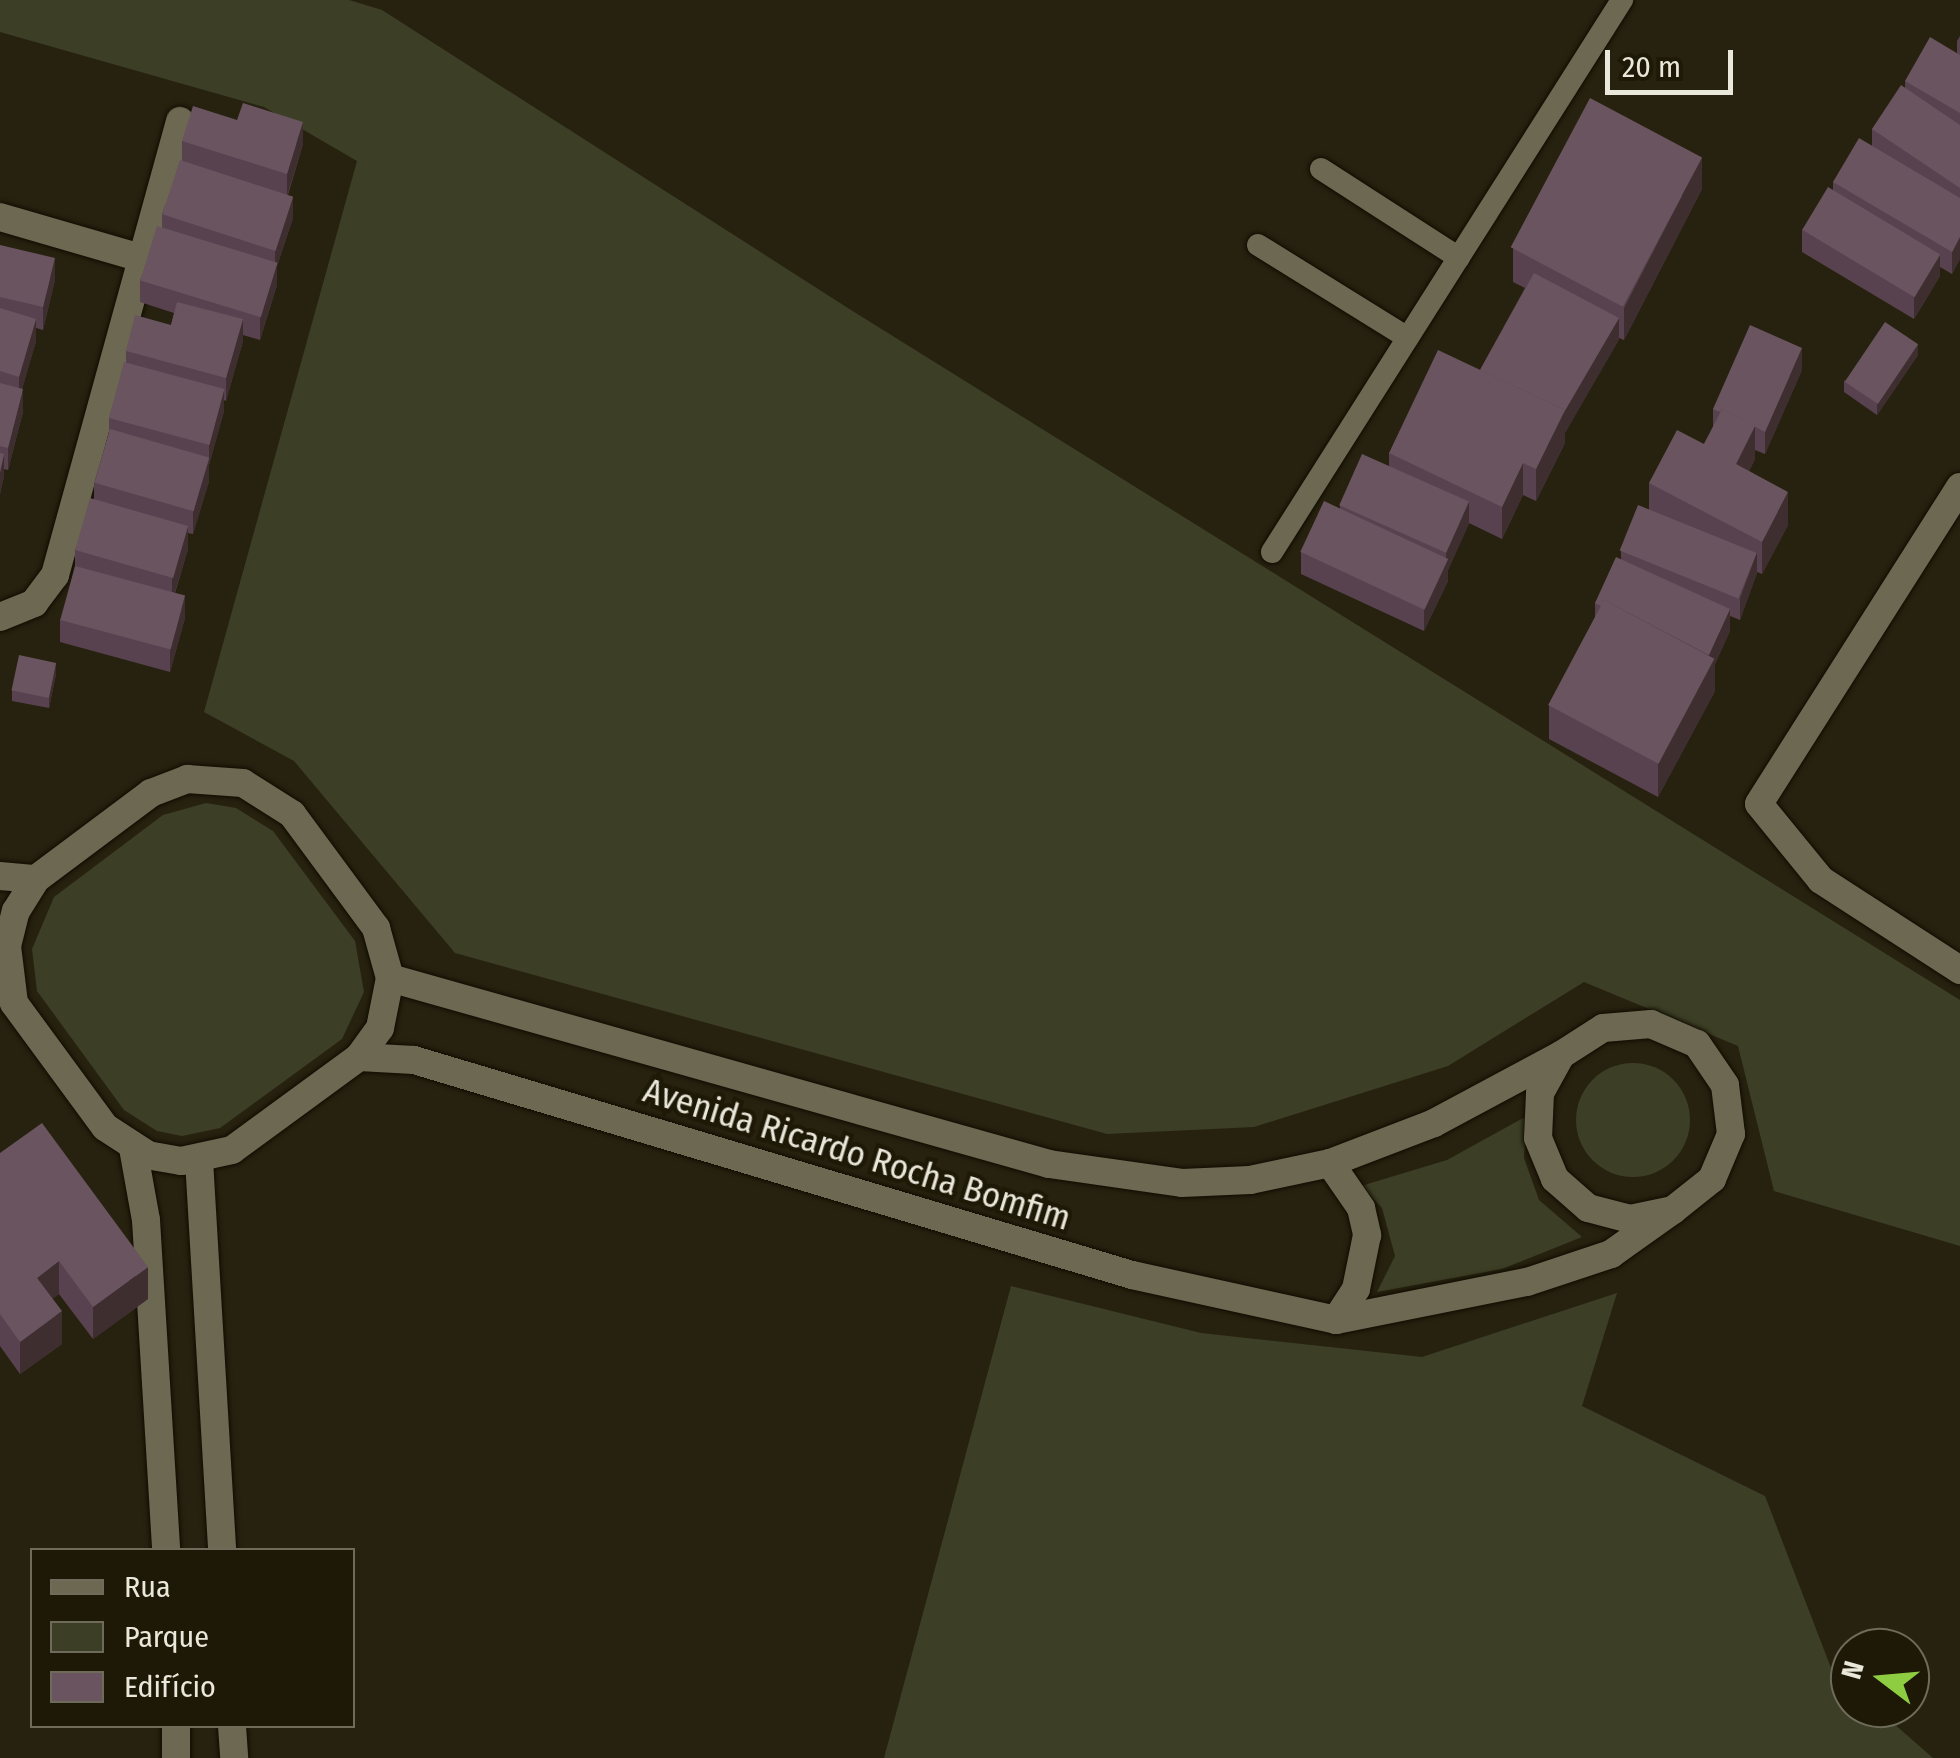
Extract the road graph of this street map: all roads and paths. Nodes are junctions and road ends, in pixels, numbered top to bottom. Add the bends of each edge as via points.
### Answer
1 (1622, 0) edge
2 (180, 121) dead end
3 (1320, 169) dead end
4 (0, 216) edge
5 (1258, 245) dead end
6 (138, 257) junction
7 (1459, 258) junction
8 (1408, 338) junction
9 (1960, 487) edge
10 (1950, 521) edge
11 (1272, 552) dead end
12 (0, 617) edge
13 (0, 876) edge
14 (36, 879) junction
15 (3, 963) edge
16 (1960, 970) edge
17 (390, 978) junction
18 (1561, 1055) junction
19 (359, 1058) junction
20 (133, 1148) junction
21 (198, 1160) junction
22 (1330, 1163) junction
23 (1674, 1210) junction
24 (1336, 1320) junction
25 (166, 1548) edge
26 (222, 1548) edge
27 (176, 1728) edge
28 (232, 1728) edge
29 (176, 1758) edge
30 (234, 1758) edge

1 - 7 lane
2 - 6 street
3 - 7 lane
4 - 6 street
5 - 8 lane
6 - 12 street via 55,575 34,603
7 - 8 lane
8 - 11 lane
9 - 10 street
10 - 16 street via 1759,804 1821,880
13 - 14 street
14 - 15 street via 10,928
14 - 17 street via 168,784 206,778 244,784 292,814 376,928
15 - 20 street via 14,1002 105,1127
17 - 19 street via 380,1028
17 - 22 street, Avenida Ricardo Rocha Bomfim via 1098,1174 1182,1183 1250,1180
18 - 22 street, Avenida Ricardo Rocha Bomfim via 1434,1123
18 - 23 street via 1540,1094 1538,1138 1555,1178 1588,1208 1630,1219
18 - 23 street, Avenida Ricardo Rocha Bomfim via 1602,1028 1651,1024 1697,1044 1725,1084 1731,1134 1712,1180
19 - 21 street via 232,1150
19 - 24 street, Avenida Ricardo Rocha Bomfim via 414,1060 1132,1275
20 - 21 street via 165,1160
20 - 25 street via 146,1220
21 - 26 street
22 - 24 street via 1348,1183 1367,1236 1356,1290
23 - 24 street, Avenida Ricardo Rocha Bomfim via 1611,1254 1528,1282
27 - 29 street
28 - 30 street

